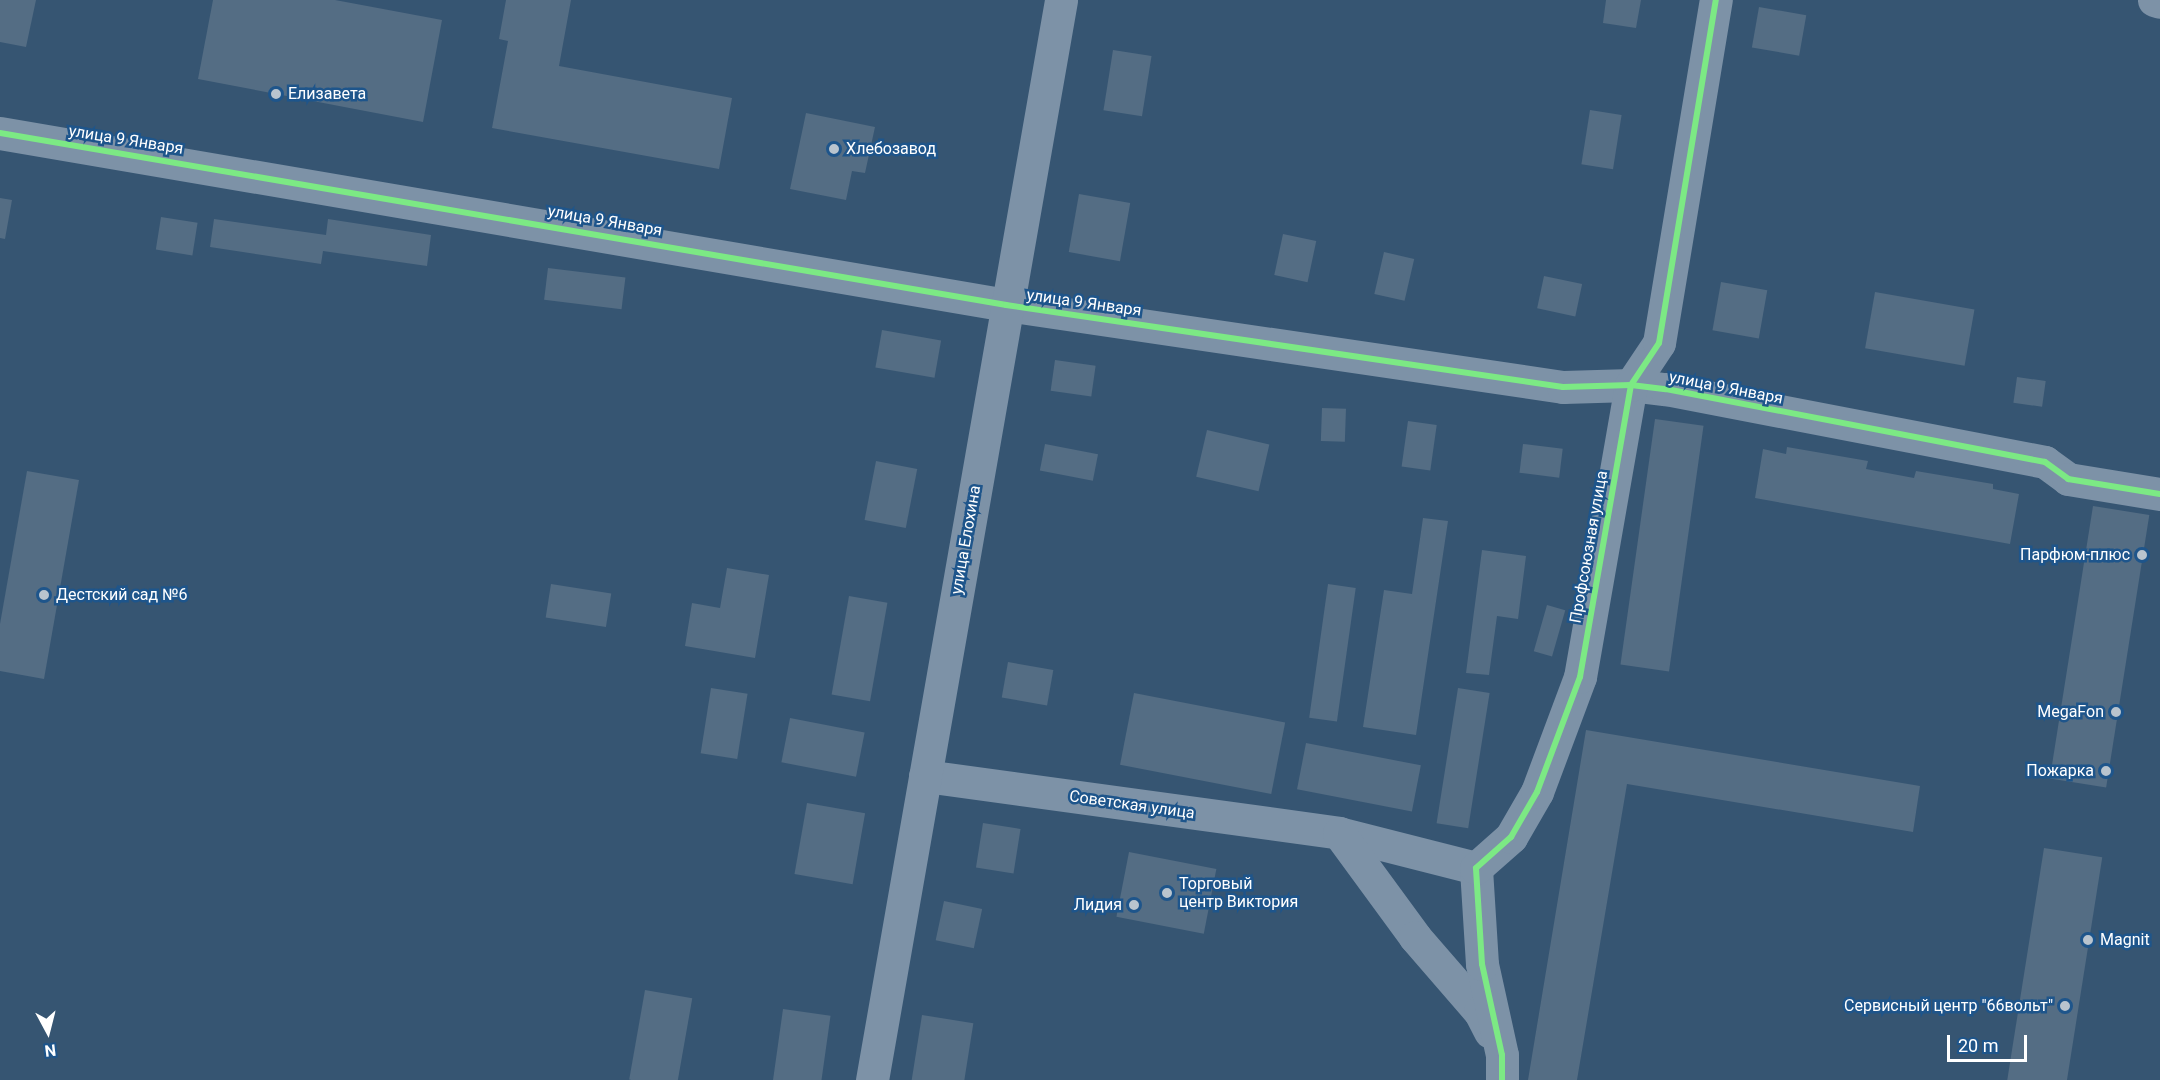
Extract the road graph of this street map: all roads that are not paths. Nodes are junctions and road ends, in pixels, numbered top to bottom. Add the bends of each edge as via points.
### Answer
1 (1061, 0) edge
2 (1716, 0) edge
3 (2154, 0) edge
4 (2160, 2) edge
5 (0, 133) edge
6 (1006, 305) junction
7 (1631, 385) junction
8 (2160, 494) edge
9 (925, 776) junction
10 (1339, 833) junction
11 (1476, 868) junction
12 (1502, 1068) edge
13 (872, 1080) edge

1 - 6 street, улица Елохина
2 - 7 street, Профсоюзная улица via 1659,343
3 - 4 street
5 - 6 street, улица 9 Января
6 - 7 street, улица 9 Января via 1563,387
6 - 9 street, улица Елохина
7 - 8 street, улица 9 Января via 2045,462 2068,479
7 - 11 street, Профсоюзная улица via 1580,677 1537,792 1511,837
9 - 10 street, Советская улица
9 - 13 street, улица Елохина
10 - 11 street, Советская улица
10 - 12 street via 1415,937 1480,1012
11 - 12 street via 1482,964

